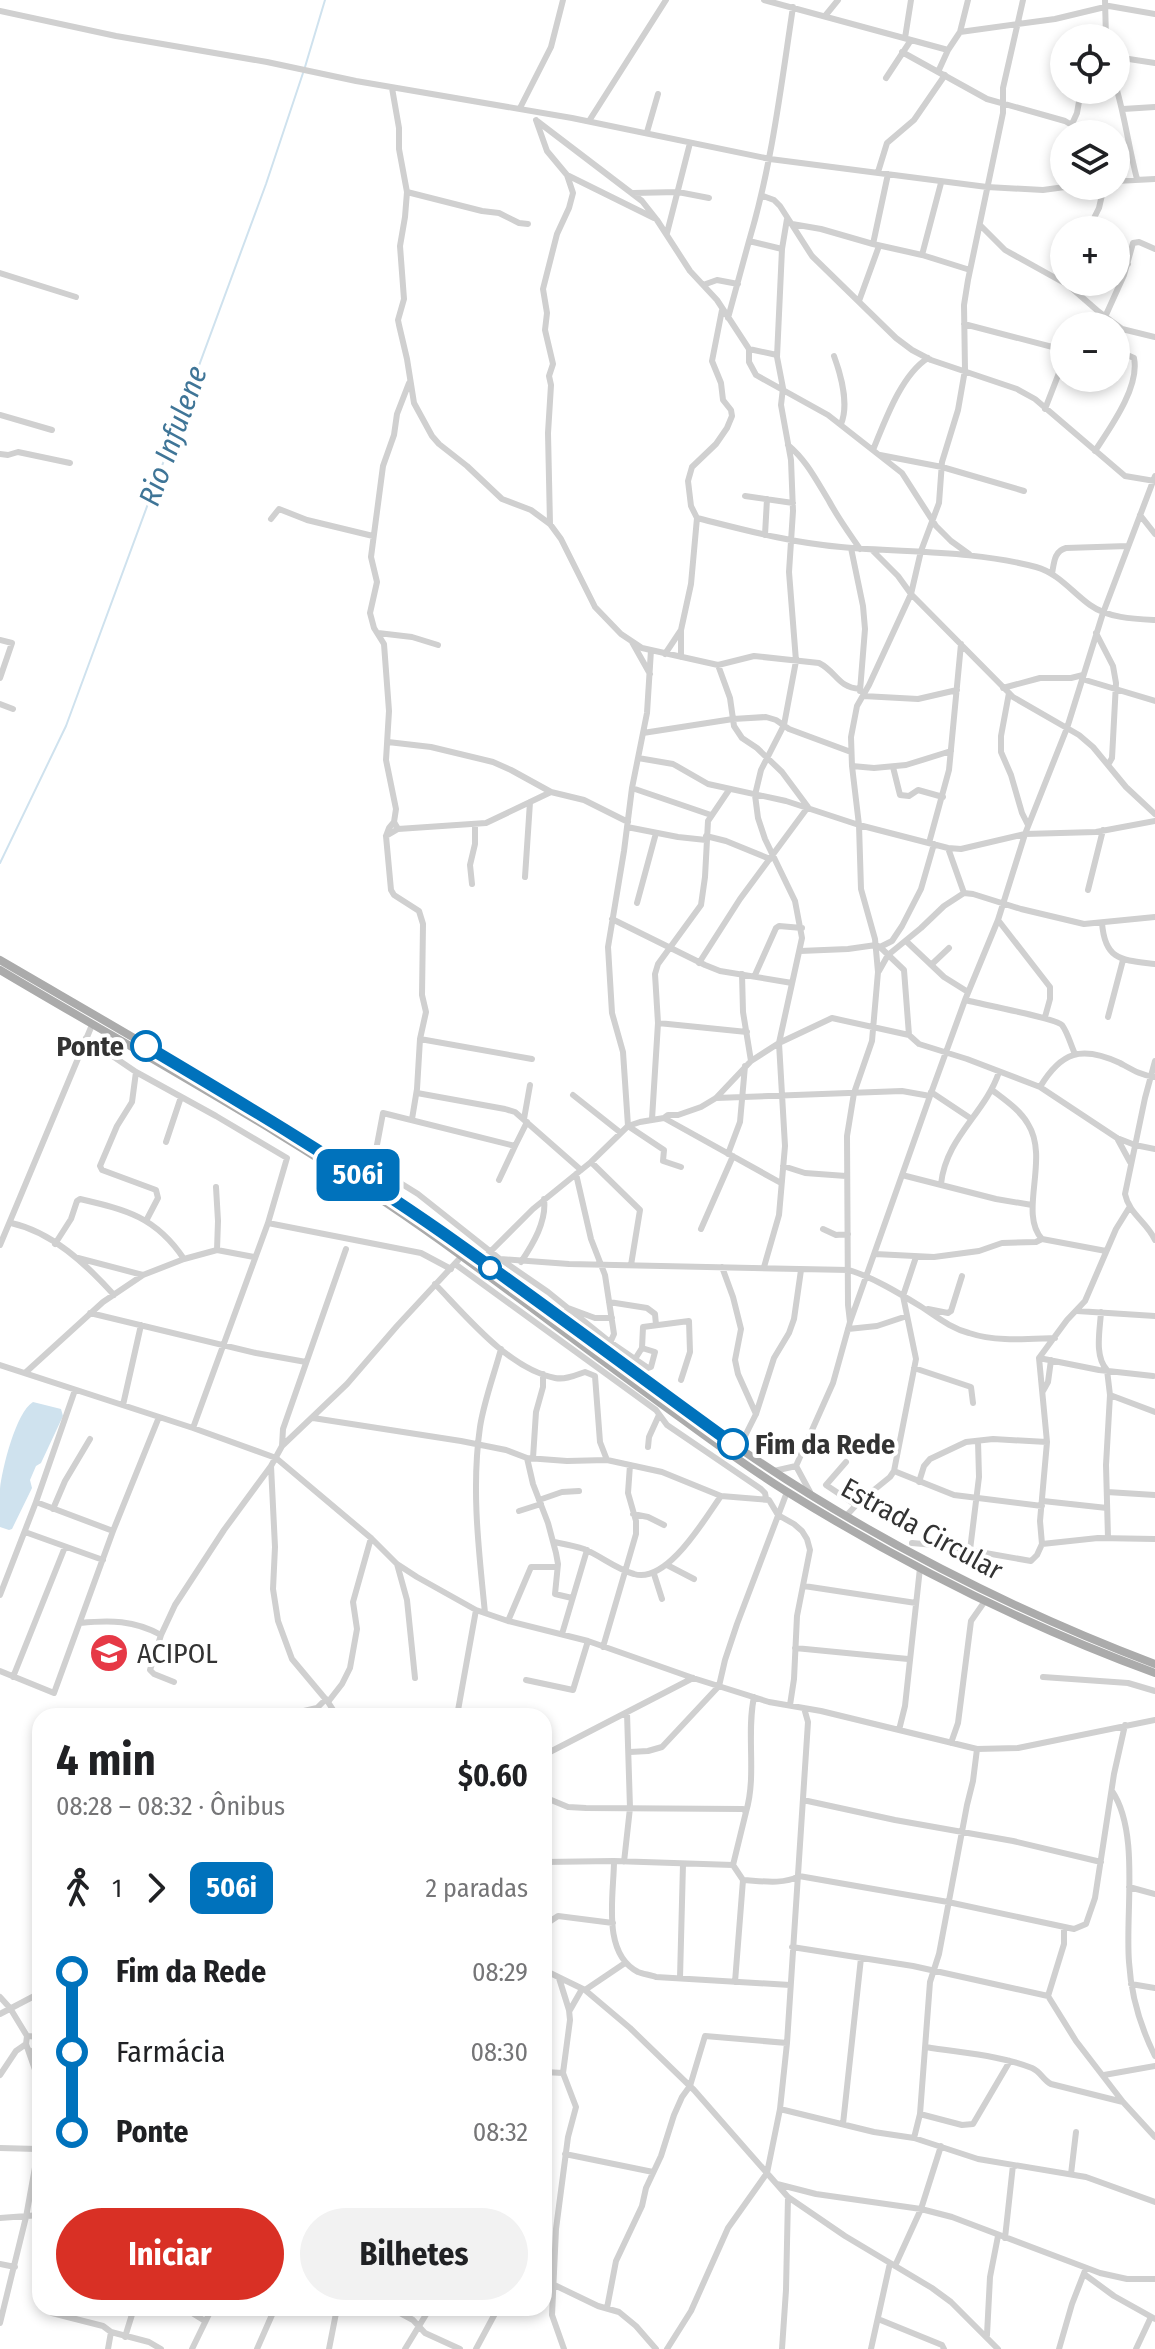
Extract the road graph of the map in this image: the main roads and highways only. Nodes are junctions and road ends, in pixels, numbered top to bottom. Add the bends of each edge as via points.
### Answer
1 (0, 960) edge
2 (0, 970) edge
3 (1155, 1664) edge
4 (1155, 1673) edge

1 - 3 main road, Estrada Circular via 368,1182 774,1471 974,1585
2 - 4 main road, Estrada Circular via 284,1138 442,1242 455,1263 787,1492 985,1601

